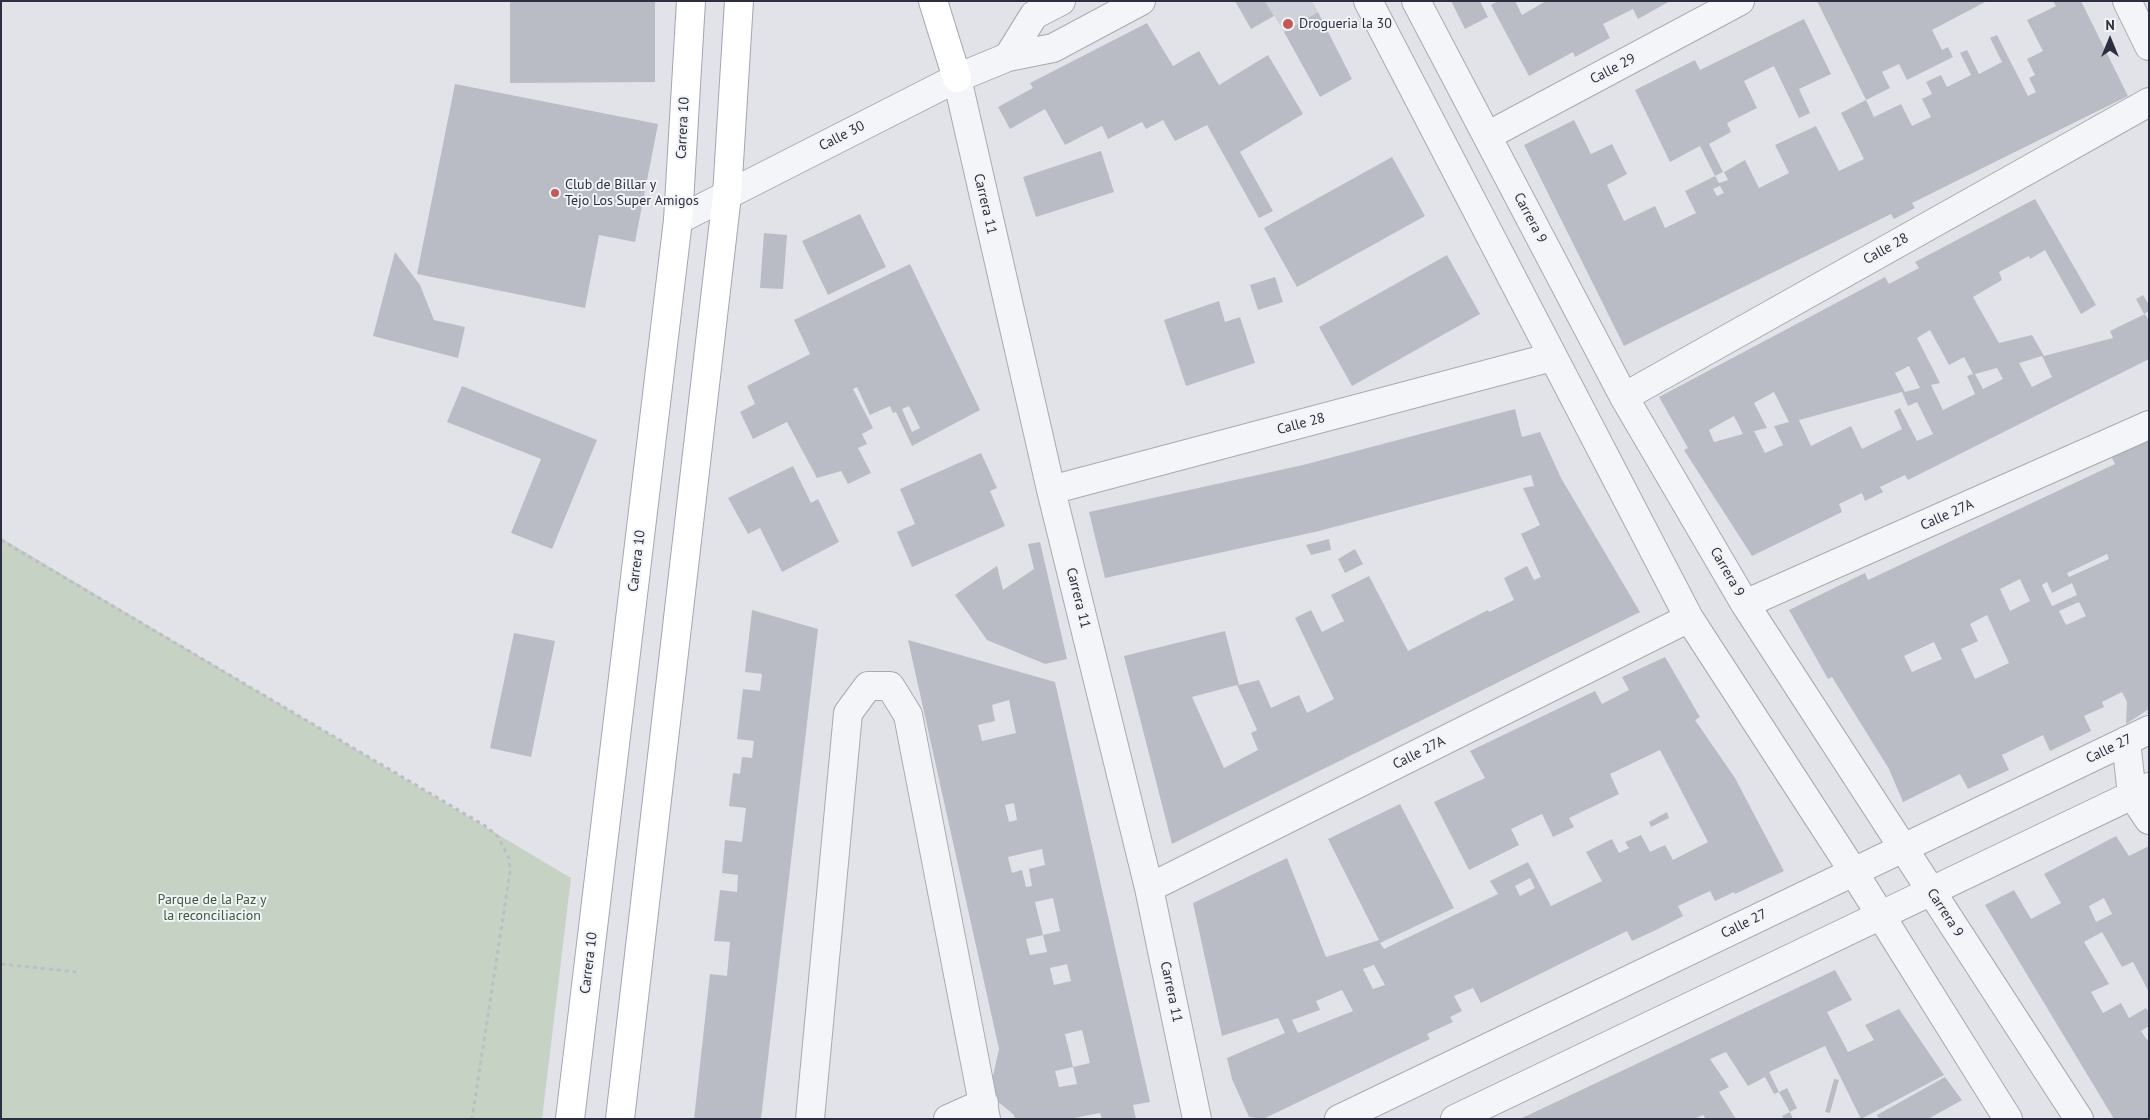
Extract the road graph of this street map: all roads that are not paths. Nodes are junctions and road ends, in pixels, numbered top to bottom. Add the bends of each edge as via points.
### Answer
1 (691, 1) edge
2 (739, 1) edge
3 (933, 1) edge
4 (1019, 1) edge
5 (1061, 1) edge
6 (1141, 1) edge
7 (1368, 1) edge
8 (1416, 1) edge
9 (1740, 1) edge
10 (2127, 1) edge
11 (2149, 46) edge
12 (1008, 57) junction
13 (957, 78) junction
14 (2149, 102) edge
15 (1487, 136) junction
16 (727, 195) junction
17 (678, 220) junction
18 (1552, 357) junction
19 (1624, 397) junction
20 (2149, 425) edge
21 (1051, 490) junction
22 (1746, 604) junction
23 (1689, 618) junction
24 (2137, 735) edge
25 (2140, 791) edge
26 (2149, 820) edge
27 (1904, 847) junction
28 (1853, 872) junction
29 (1148, 888) junction
30 (1930, 891) junction
31 (1879, 916) junction
32 (985, 1111) edge
33 (570, 1119) edge
34 (620, 1119) edge
35 (810, 1119) edge
36 (948, 1119) edge
37 (1197, 1119) edge
38 (1339, 1119) edge
39 (1455, 1119) edge
40 (2008, 1119) edge
41 (2078, 1119) edge

1 - 17 main road, Carrera 10
2 - 16 main road
3 - 13 main road
4 - 12 street
5 - 12 street via 1034,16
6 - 12 street, Calle 30 via 1053,48
7 - 18 street
8 - 15 street, Carrera 9
9 - 15 street, Calle 29
10 - 11 street
12 - 13 street, Calle 30
13 - 16 street, Calle 30
13 - 21 street, Carrera 11
14 - 19 street, Calle 28
15 - 19 street, Carrera 9
16 - 17 street, Calle 30
16 - 34 main road
17 - 33 main road, Carrera 10
18 - 21 street, Calle 28
18 - 23 street
19 - 22 street, Carrera 9
20 - 22 street, Calle 27A
21 - 29 street, Carrera 11
22 - 27 street, Carrera 9
23 - 28 street
23 - 29 street, Calle 27A
24 - 25 street
24 - 27 street, Calle 27
25 - 26 street
25 - 30 street
27 - 28 street, Calle 27
27 - 30 street, Carrera 9
28 - 31 street
28 - 38 street, Calle 27
29 - 37 street, Carrera 11
30 - 31 street
30 - 41 street, Carrera 9
31 - 39 street
31 - 40 street
32 - 35 street via 908,715 890,686 868,686 848,713
32 - 36 street

